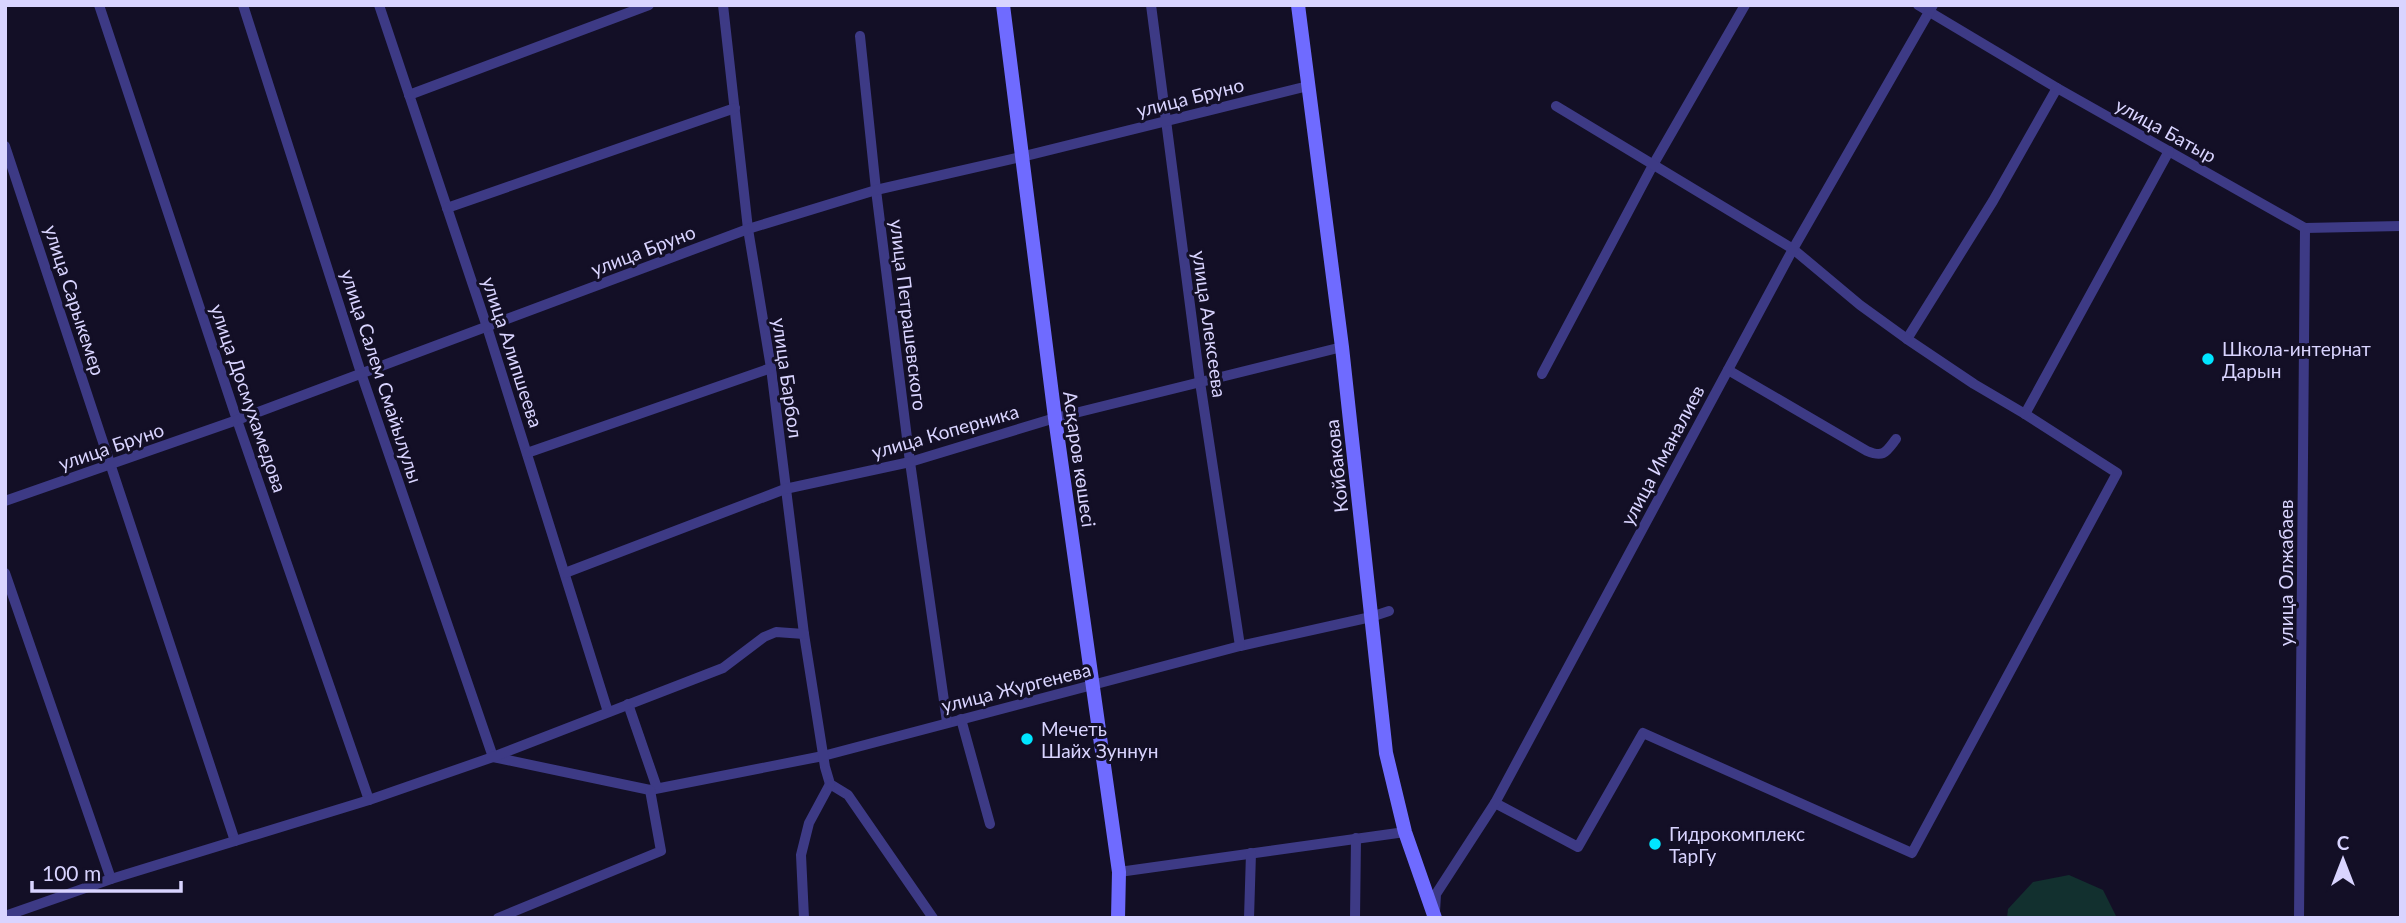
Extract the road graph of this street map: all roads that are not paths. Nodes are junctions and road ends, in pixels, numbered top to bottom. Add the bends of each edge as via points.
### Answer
1 (99, 5) edge
2 (243, 5) edge
3 (379, 5) edge
4 (649, 5) edge
5 (723, 5) edge
6 (1003, 5) edge
7 (1151, 5) edge
8 (1298, 5) edge
9 (1745, 5) edge
10 (1918, 5) edge
11 (1931, 9) edge
12 (860, 36) dead end
13 (1308, 86) junction
14 (2057, 88) junction
15 (409, 95) junction
16 (1556, 106) dead end
17 (735, 108) junction
18 (1166, 121) junction
19 (5, 146) edge
20 (2169, 151) junction
21 (1021, 157) junction
22 (1653, 165) junction
23 (876, 190) junction
24 (447, 208) junction
25 (2401, 226) edge
26 (2305, 228) junction
27 (748, 229) junction
28 (1793, 248) junction
29 (487, 327) junction
30 (1907, 339) junction
31 (1342, 347) junction
32 (771, 368) junction
33 (1728, 370) junction
34 (361, 373) junction
35 (1542, 374) dead end
36 (1200, 382) junction
37 (2025, 414) junction
38 (1055, 418) junction
39 (237, 420) junction
40 (1896, 439) dead end
41 (527, 453) junction
42 (910, 462) junction
43 (111, 466) junction
44 (785, 489) junction
45 (5, 501) edge
46 (5, 573) edge
47 (565, 573) junction
48 (1389, 611) dead end
49 (1371, 617) junction
50 (804, 634) junction
51 (1240, 646) junction
52 (1093, 686) junction
53 (628, 704) junction
54 (608, 712) junction
55 (961, 719) junction
56 (947, 722) junction
57 (823, 756) junction
58 (493, 757) junction
59 (830, 784) junction
60 (653, 789) junction
61 (369, 800) junction
62 (1495, 803) junction
63 (990, 824) dead end
64 (1405, 832) junction
65 (1356, 838) junction
66 (235, 841) junction
67 (1251, 853) junction
68 (1119, 872) junction
69 (111, 880) junction
70 (5, 916) edge
71 (498, 918) edge
72 (804, 918) edge
73 (933, 918) edge
74 (1118, 918) edge
75 (1249, 918) edge
76 (1354, 918) edge
77 (1435, 918) edge
78 (2299, 918) edge

1 - 39 street, улица Досмухамедова
2 - 34 street, улица Салем Смайылулы
3 - 15 street, улица Алипшеева
4 - 15 street
5 - 17 street, улица Барбол
6 - 21 street, Асқаров көшесі
7 - 18 street, улица Алексеева
8 - 13 street, Койбакова
9 - 22 street
10 - 11 street, улица Батыр
11 - 14 street, улица Батыр
11 - 28 street, улица Иманалиев
12 - 23 street, улица Петрашевского
13 - 18 street, улица Бруно
13 - 31 street, Койбакова
14 - 20 street, улица Батыр
14 - 30 street
15 - 24 street, улица Алипшеева
16 - 22 street
17 - 24 street
17 - 27 street, улица Барбол
18 - 21 street, улица Бруно
18 - 36 street, улица Алексеева
19 - 43 street, улица Сарыкемер
20 - 26 street, улица Батыр
20 - 37 street
21 - 23 street, улица Бруно
21 - 38 street, Асқаров көшесі
22 - 28 street
22 - 35 street
23 - 27 street, улица Бруно
23 - 42 street, улица Петрашевского
24 - 29 street, улица Алипшеева
25 - 26 street
26 - 78 street, улица Олжабаев
27 - 29 street, улица Бруно
27 - 32 street, улица Барбол
28 - 30 street
28 - 33 street, улица Иманалиев
29 - 34 street, улица Бруно
29 - 41 street, улица Алипшеева
30 - 37 street
31 - 36 street, улица Коперника
31 - 49 street, Койбакова
32 - 41 street
32 - 44 street, улица Барбол
33 - 40 street via 1876,455 1886,452
33 - 62 street, улица Иманалиев
34 - 39 street, улица Бруно
34 - 58 street, улица Салем Смайылулы
36 - 38 street, улица Коперника
36 - 51 street, улица Алексеева
37 - 62 street via 2117,473 1912,853 1643,733 1578,847
38 - 42 street, улица Коперника
38 - 52 street, Асқаров көшесі
39 - 43 street, улица Бруно
39 - 61 street, улица Досмухамедова
41 - 47 street, улица Алипшеева
42 - 44 street, улица Коперника
42 - 56 street, улица Петрашевского
43 - 45 street, улица Бруно
43 - 66 street, улица Сарыкемер
44 - 47 street, улица Коперника
44 - 50 street, улица Барбол
46 - 69 street
47 - 54 street, улица Алипшеева
48 - 49 street, улица Жургенева
49 - 51 street, улица Жургенева
49 - 64 street, Койбакова via 1386,753
50 - 53 street via 776,632 723,668
50 - 57 street, улица Барбол
51 - 52 street, улица Жургенева
52 - 55 street, улица Жургенева
52 - 68 street, Асқаров көшесі
53 - 54 street
53 - 60 street
54 - 58 street
55 - 56 street, улица Жургенева
55 - 63 street
56 - 57 street, улица Жургенева
57 - 59 street, улица Барбол
57 - 60 street, улица Жургенева
58 - 60 street
58 - 61 street
59 - 72 street via 809,823 801,855
59 - 73 street via 848,795
60 - 71 street via 661,851
61 - 66 street
62 - 77 street, улица Иманалиев via 1436,894
64 - 65 street
64 - 77 street, Койбакова
65 - 67 street
65 - 76 street
66 - 69 street
67 - 68 street
67 - 75 street
68 - 74 street, Асқаров көшесі
69 - 70 street

